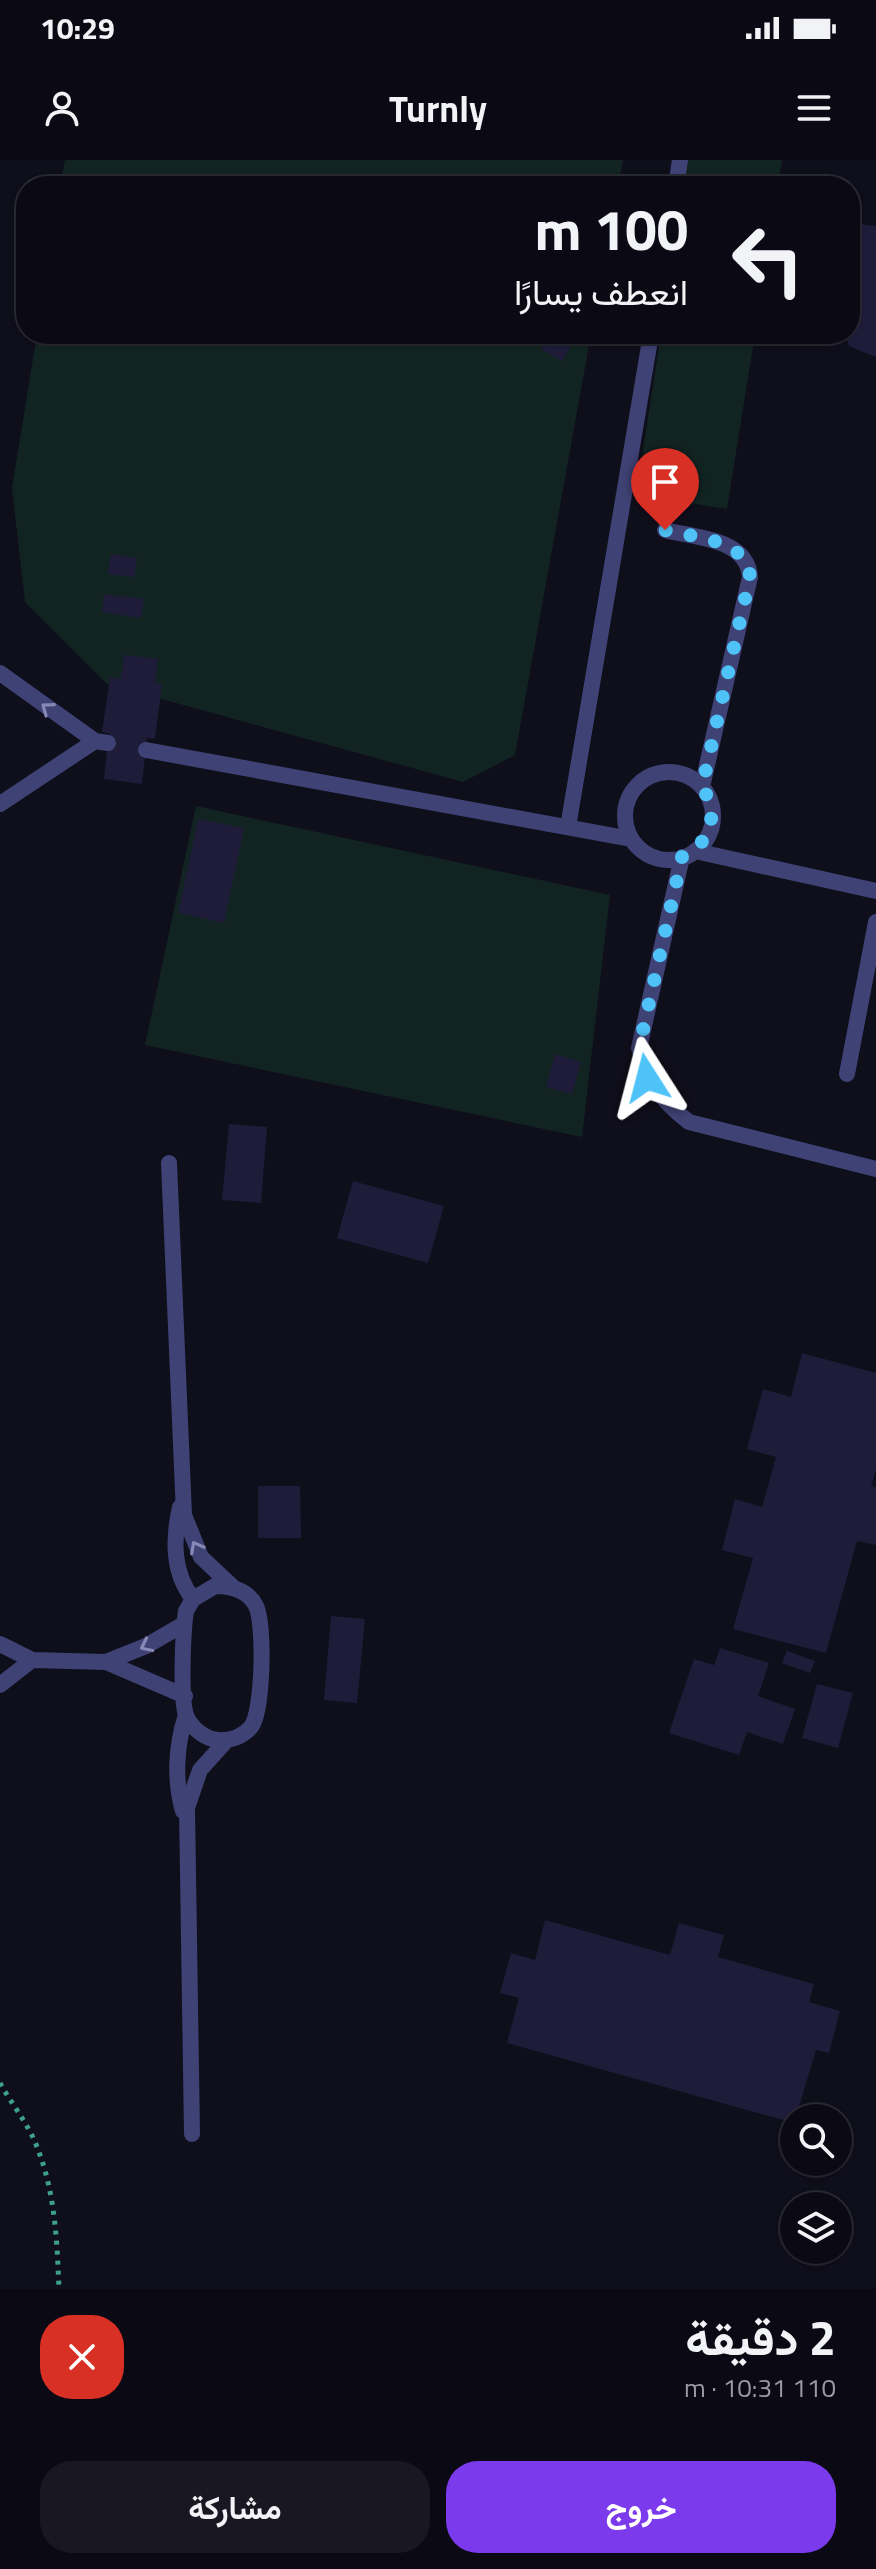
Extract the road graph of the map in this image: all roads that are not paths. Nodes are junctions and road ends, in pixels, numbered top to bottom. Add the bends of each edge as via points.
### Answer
1 (649, 344) edge
2 (665, 530) dead end
3 (0, 673) edge
4 (146, 750) dead end
5 (702, 787) junction
6 (0, 804) edge
7 (568, 827) junction
8 (631, 839) junction
9 (688, 854) junction
10 (876, 891) edge
11 (876, 922) edge
12 (847, 1074) dead end
13 (169, 1163) dead end
14 (876, 1169) edge
15 (182, 1493) junction
16 (233, 1587) junction
17 (193, 1599) junction
18 (184, 1624) junction
19 (0, 1644) edge
20 (32, 1660) junction
21 (106, 1662) junction
22 (0, 1685) edge
23 (185, 1696) junction
24 (186, 1715) junction
25 (227, 1740) junction
26 (187, 1828) junction
27 (192, 2134) dead end

1 - 7 lane
2 - 5 lane via 734,547 749,565
6 -> 3 lane via 102,742
4 - 7 lane
5 - 8 lane via 678,772 663,772 637,785 625,811
5 - 9 lane via 713,813 711,828
7 - 8 lane
8 - 9 lane via 653,857
9 - 10 lane
9 - 14 lane via 639,1048 647,1078 665,1104 689,1122
11 - 12 lane
13 - 15 lane
16 -> 15 lane via 215,1574 190,1537
15 - 17 lane via 174,1537 179,1575
16 - 17 lane via 215,1586
16 - 25 lane via 249,1597 260,1618 260,1708 249,1730
17 - 18 lane
18 -> 21 lane
18 - 23 lane
19 - 20 lane
20 - 21 lane
20 - 22 lane
21 - 23 lane
23 - 24 lane
24 - 25 lane via 202,1735
24 - 26 lane via 178,1744 177,1785
25 - 26 lane via 211,1753 191,1788
26 - 27 lane

